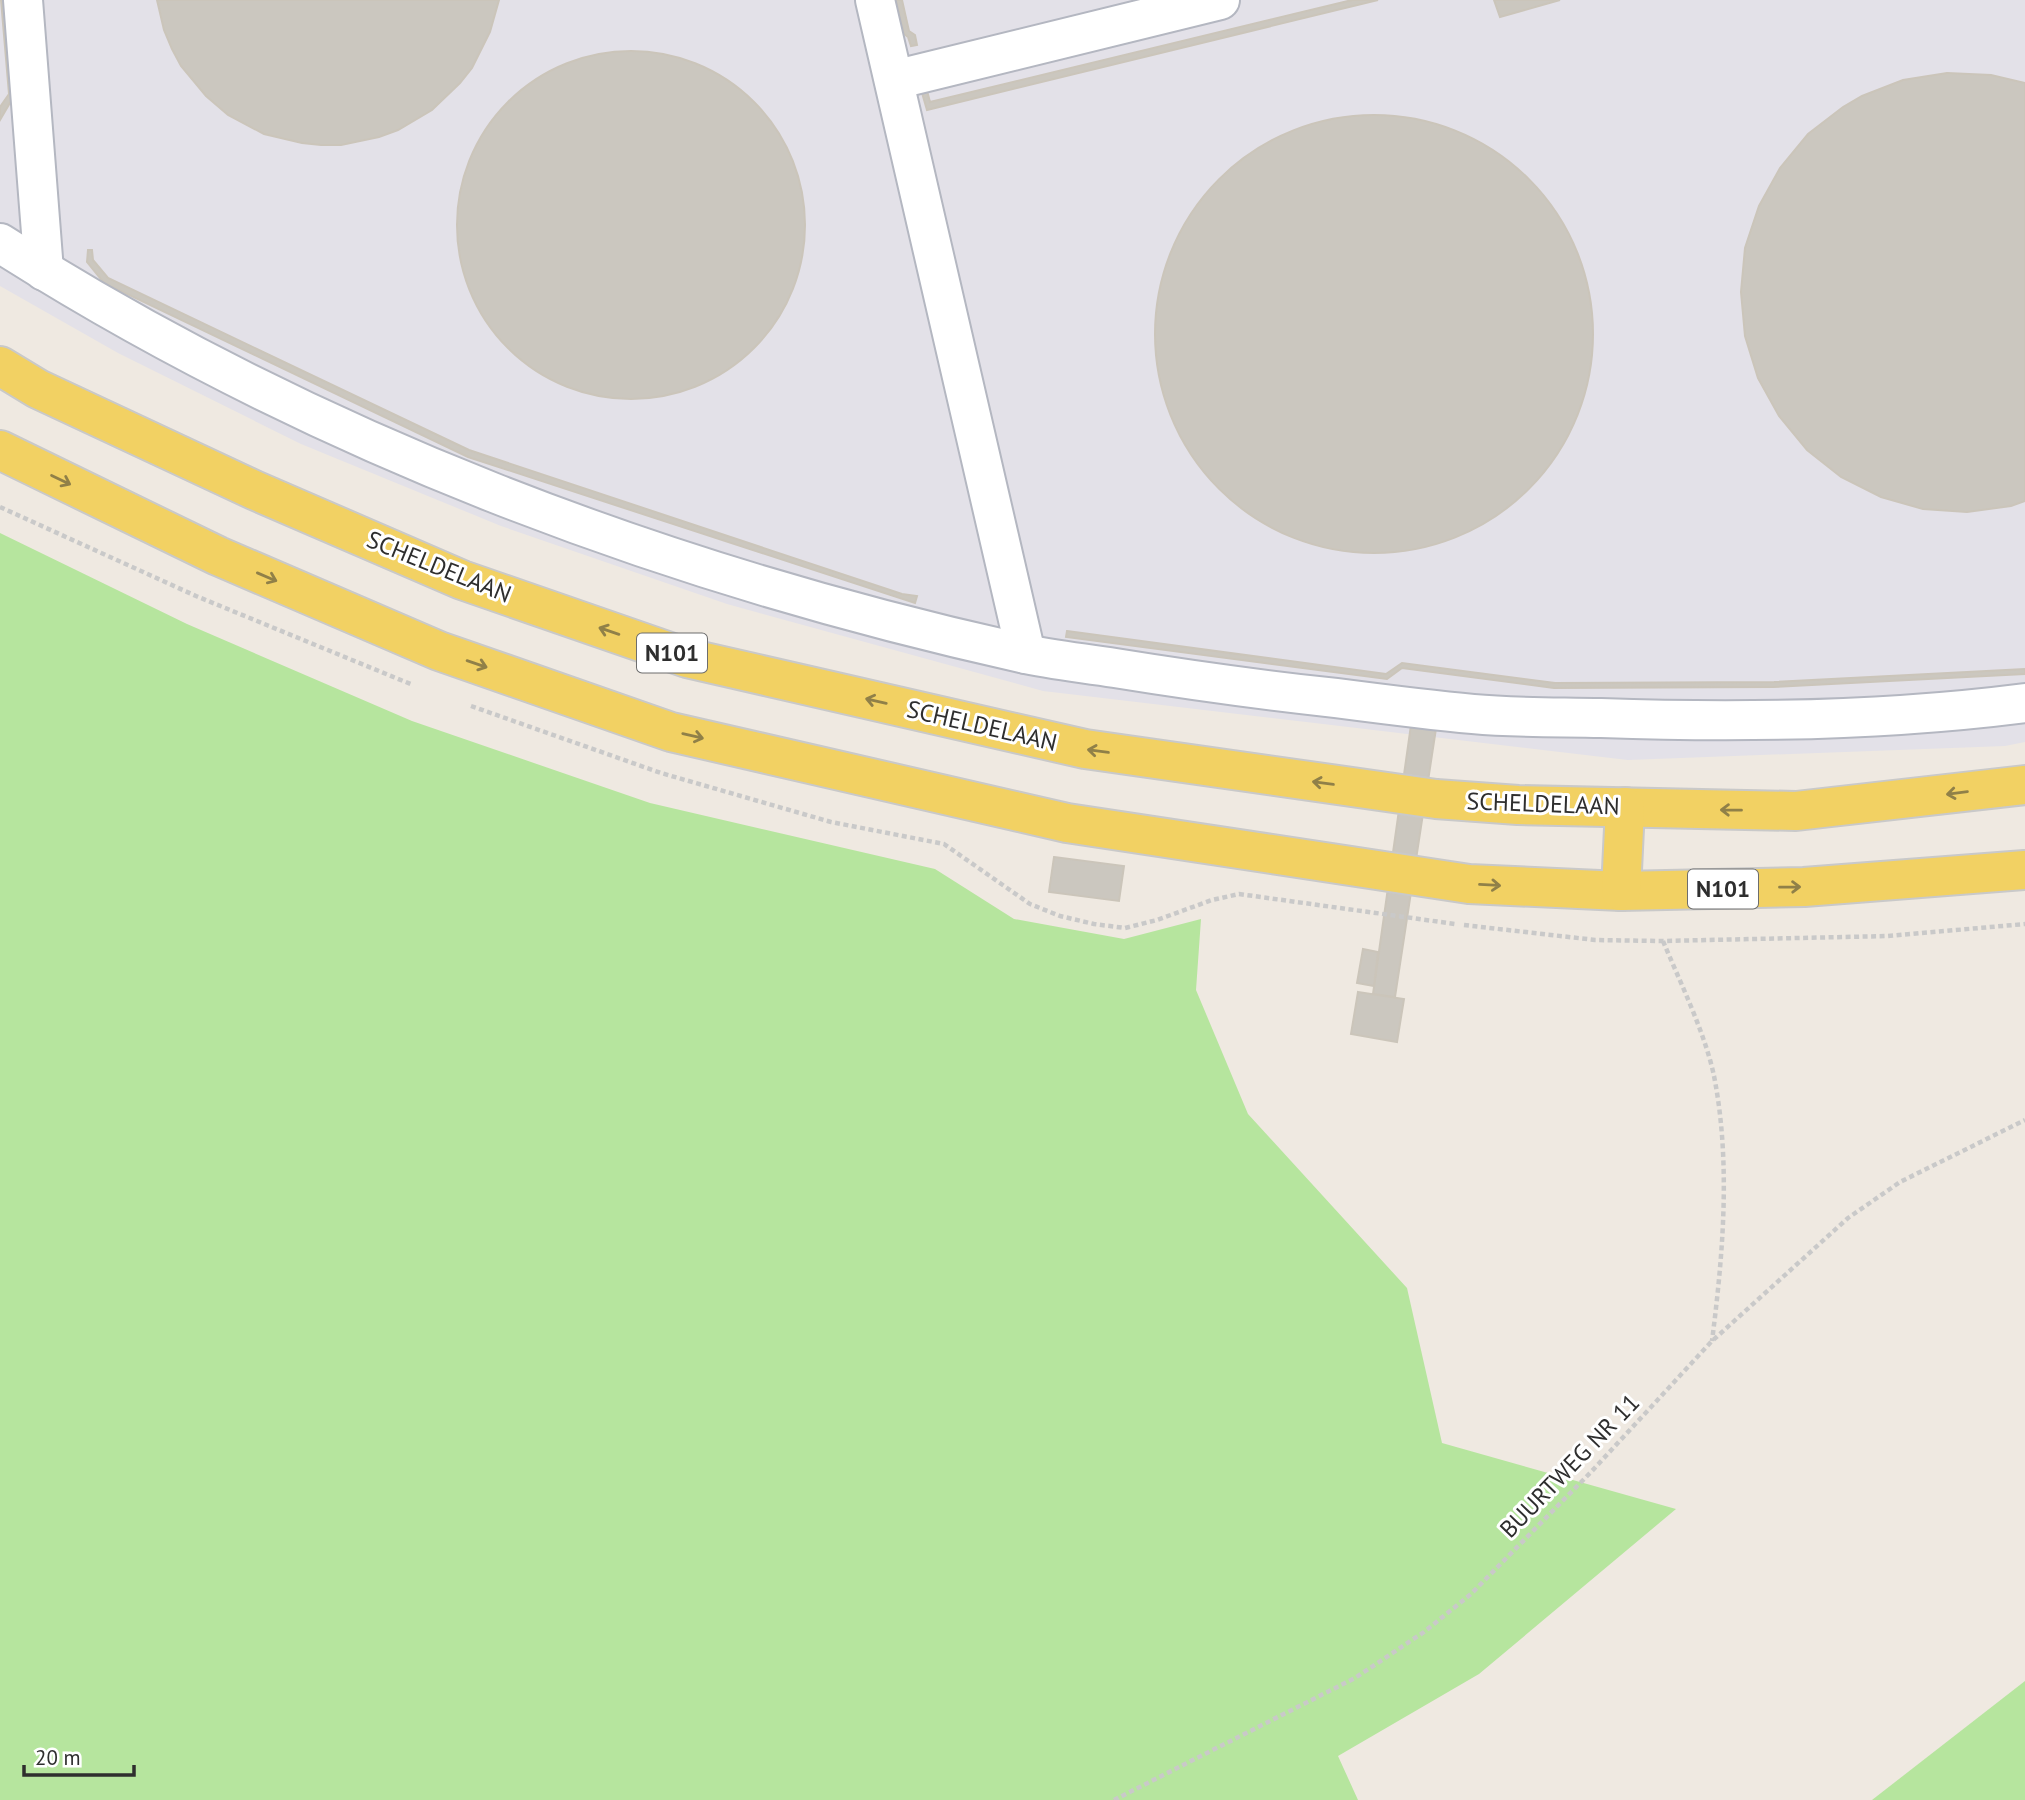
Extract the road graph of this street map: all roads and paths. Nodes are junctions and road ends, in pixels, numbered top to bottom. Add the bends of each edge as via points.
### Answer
1 (23, 0) edge
2 (876, 0) edge
3 (1220, 0) edge
4 (894, 80) junction
5 (0, 243) edge
6 (44, 271) junction
7 (0, 366) edge
8 (0, 450) edge
9 (1026, 654) junction
10 (2025, 703) edge
11 (2025, 785) edge
12 (1625, 807) junction
13 (2025, 870) edge
14 (1621, 891) junction
15 (1663, 941) dead end
16 (2025, 1120) edge
17 (1711, 1342) junction
18 (1114, 1800) edge

1 - 6 lane
2 - 4 lane
3 - 4 lane
4 - 9 lane
5 - 6 lane
6 - 9 lane via 224,371 392,452 706,569 856,613
12 -> 7 main road, SCHELDELAAN / N101 via 1436,799 1085,749 687,658 462,580 38,390
8 -> 14 main road, N101 via 218,556 439,651 671,732 1067,823 1469,884
9 - 10 lane via 1223,685 1476,715 1712,722 1952,712
11 -> 12 main road, SCHELDELAAN / N101 via 1796,811
12 - 14 main road
14 -> 13 main road, N101 via 1804,887
15 - 17 path via 1714,1073 1720,1115 1721,1268
16 - 17 path, BUURTWEG NR 11 via 1900,1182 1848,1218
17 - 18 path, BUURTWEG NR 11 via 1481,1584 1424,1632 1355,1678

